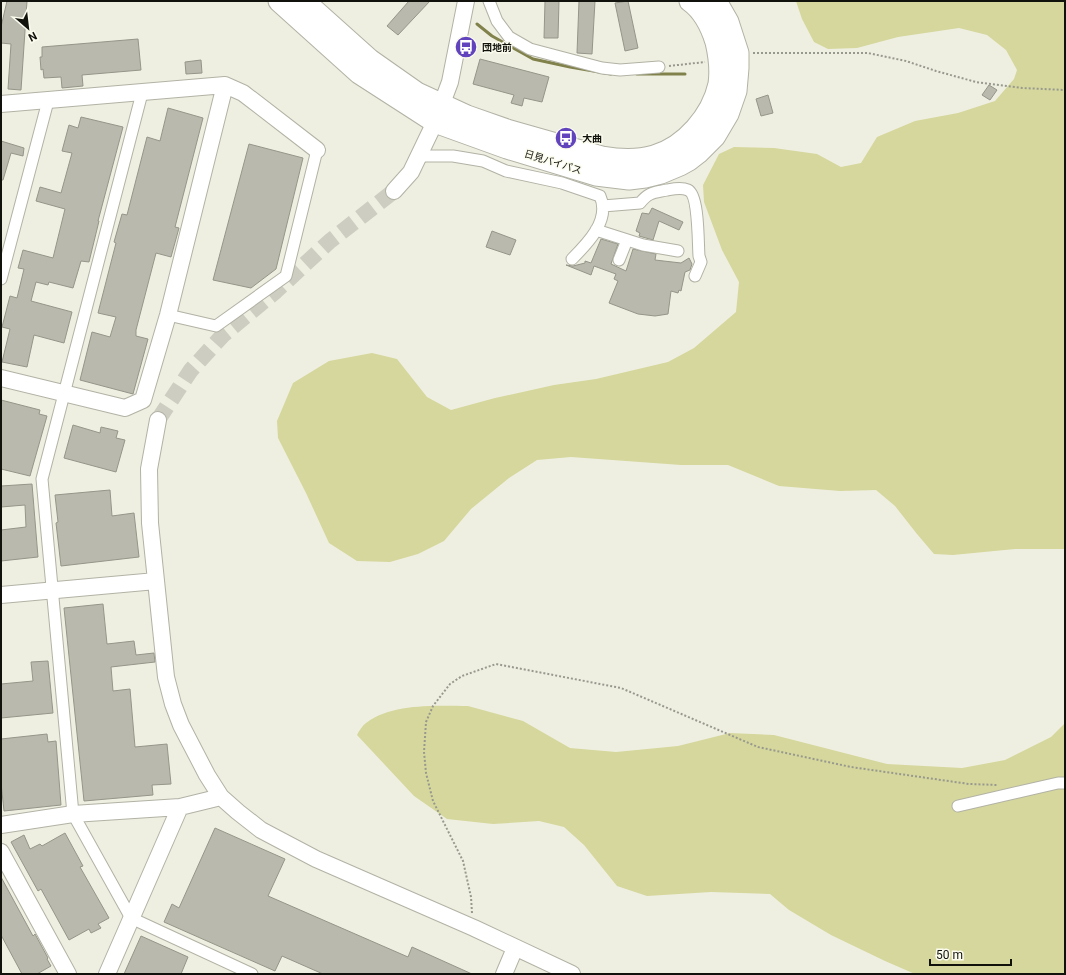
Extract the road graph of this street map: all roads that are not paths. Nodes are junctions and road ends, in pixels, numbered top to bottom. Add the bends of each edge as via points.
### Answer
1 (279, 1) edge
2 (304, 1) edge
3 (466, 1) edge
4 (489, 1) edge
5 (690, 1) edge
6 (716, 1) edge
7 (659, 67) road end
8 (224, 85) junction
9 (142, 92) junction
10 (48, 101) junction
11 (1, 104) edge
12 (438, 113) junction
13 (317, 150) joint
14 (419, 156) junction
15 (394, 191) tunnel mouth
16 (603, 206) junction
17 (596, 230) junction
18 (627, 240) junction
19 (678, 251) dead end
20 (572, 259) dead end
21 (619, 260) dead end
22 (695, 276) dead end
23 (1, 279) edge
24 (168, 315) junction
25 (1, 378) edge
26 (64, 394) junction
27 (158, 420) tunnel mouth
28 (156, 581) junction
29 (52, 591) junction
30 (1, 596) edge
31 (1065, 783) edge
32 (221, 797) junction
33 (958, 806) dead end
34 (180, 807) junction
35 (73, 814) junction
36 (1, 825) edge
37 (1, 852) edge
38 (131, 918) junction
39 (515, 948) junction
40 (68, 974) edge
41 (107, 974) edge
42 (252, 974) edge
43 (504, 974) edge
44 (572, 974) edge

1 - 12 highway, 日見バイパス via 358,73
2 - 12 highway, 日見バイパス via 370,60 417,93
3 - 12 street via 450,82
4 - 7 street via 497,21 509,36 530,49 602,68 620,70
5 - 12 highway, 日見バイパス via 707,20 714,36 720,63 719,84 712,103 694,131 669,150 654,156 614,159 507,130 468,116
6 - 12 highway, 日見バイパス via 732,31 738,53 736,91 728,114 715,136 698,153 661,173 629,179 596,175 506,148
8 - 9 street
8 - 13 street via 243,93
8 - 24 street
9 - 10 street
9 - 26 street
10 - 11 street
10 - 23 street
12 - 14 street
13 - 24 street via 286,276 216,326
14 - 15 street via 411,172
14 - 16 street via 453,156 483,160 506,171 562,183 600,196
16 - 17 street
16 - 22 street via 640,203 647,194 677,188 688,190 693,195 696,208 700,262
17 - 18 street
17 - 20 street
18 - 19 street
18 - 21 street
24 - 26 street via 143,400 125,408
25 - 26 street
26 - 29 street via 42,480
27 - 28 street via 148,469
28 - 29 street
28 - 32 street via 166,677 173,704 198,760
29 - 30 street
29 - 35 street
31 - 33 street
32 - 34 street
32 - 39 street via 261,830 316,859
34 - 35 street
34 - 38 street
35 - 36 street
35 - 38 street
37 - 40 street
38 - 41 street
38 - 42 street
39 - 43 street
39 - 44 street

